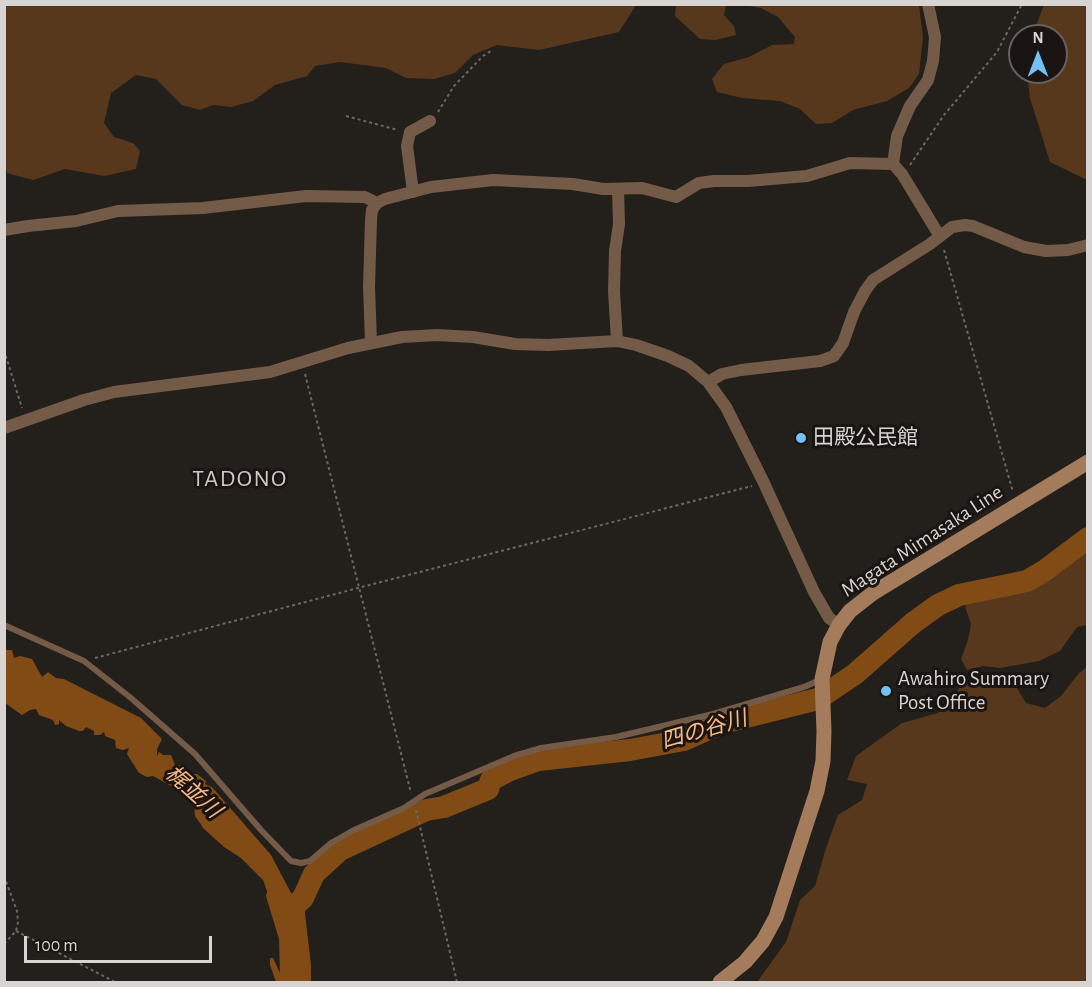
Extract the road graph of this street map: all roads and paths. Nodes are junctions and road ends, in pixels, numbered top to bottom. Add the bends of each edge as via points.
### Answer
1 (928, 4) edge
2 (1022, 4) edge
3 (490, 51) dead end
4 (346, 116) dead end
5 (430, 121) joint
6 (410, 132) junction
7 (893, 164) junction
8 (902, 174) junction
9 (618, 190) junction
10 (413, 192) junction
11 (377, 203) junction
12 (4, 230) edge
13 (939, 236) junction
14 (1088, 245) edge
15 (617, 341) junction
16 (371, 342) junction
17 (4, 350) edge
18 (302, 363) junction
19 (708, 382) junction
20 (27, 420) junction
21 (4, 428) edge
22 (1088, 462) edge
23 (763, 481) junction
24 (1018, 504) junction
25 (358, 588) junction
26 (4, 625) edge
27 (839, 625) junction
28 (84, 661) junction
29 (822, 681) junction
30 (414, 803) junction
31 (4, 876) edge
32 (16, 931) junction
33 (4, 944) edge
34 (115, 982) edge
35 (457, 982) edge
36 (720, 982) edge

1 - 7 street via 935,38 933,61 928,80 910,106 897,136
2 - 8 path via 997,52 944,115
3 - 5 path via 454,86
4 - 6 path
5 - 6 street
6 - 10 street via 407,146
7 - 8 street
7 - 9 street via 850,163 807,176 699,183 676,197 642,188
8 - 13 street
9 - 10 street via 493,180
9 - 15 street via 614,291
10 - 11 street
11 - 12 street via 365,197 306,196 203,208 118,211
11 - 16 street via 371,220
13 - 14 street via 952,227 965,225 1046,251
13 - 19 street via 873,280 834,356 741,370
13 - 24 path
15 - 16 street via 526,344 436,335
15 - 19 street via 668,356 689,366
16 - 18 street
17 - 20 path
18 - 20 street via 238,377 114,392
18 - 25 path
19 - 23 street via 726,407
20 - 21 street
22 - 24 main road, Magata Mimasaka Line
23 - 25 path
23 - 27 street via 814,592 829,618
24 - 27 main road, Magata Mimasaka Line via 873,593
25 - 28 path
25 - 30 path
26 - 28 lane
27 - 29 main road, Magata Mimasaka Line via 830,642
28 - 30 lane via 195,754 291,861 310,861 354,830
29 - 30 lane via 704,716 514,756 425,794
29 - 36 main road, Magata Mimasaka Line via 823,761 776,917 764,940
30 - 35 path
31 - 32 path via 16,911
32 - 33 path
32 - 34 path

